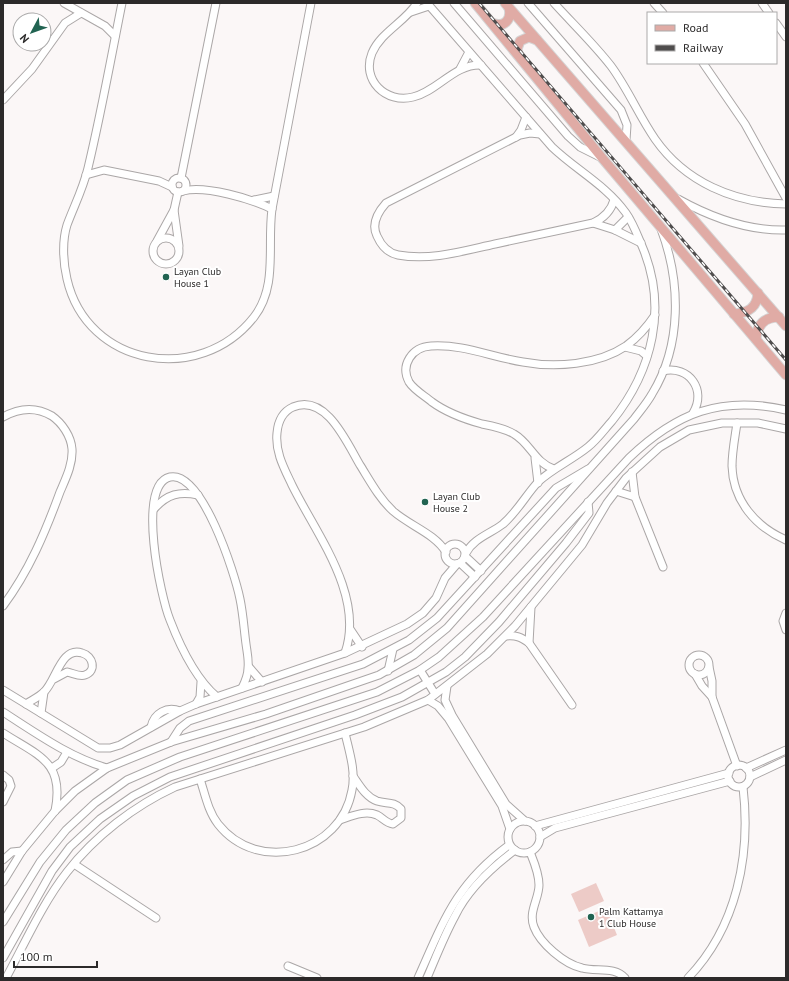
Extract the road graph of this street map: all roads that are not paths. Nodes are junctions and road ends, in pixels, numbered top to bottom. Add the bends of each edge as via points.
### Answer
1 (122, 3) edge
2 (216, 3) edge
3 (311, 3) edge
4 (417, 3) edge
5 (454, 3) edge
6 (475, 3) edge
7 (528, 3) edge
8 (554, 3) edge
9 (654, 3) edge
10 (762, 3) edge
11 (65, 4) edge
12 (428, 5) edge
13 (507, 5) edge
14 (411, 12) junction
15 (662, 12) edge
16 (768, 12) edge
17 (81, 14) junction
18 (118, 20) junction
19 (65, 23) junction
20 (492, 23) junction
21 (101, 24) junction
22 (777, 24) edge
23 (115, 36) junction
24 (786, 37) edge
25 (537, 40) junction
26 (469, 52) junction
27 (518, 54) junction
28 (704, 64) edge
29 (480, 65) junction
30 (460, 69) junction
31 (3, 100) edge
32 (526, 117) junction
33 (540, 134) junction
34 (516, 137) junction
35 (626, 140) junction
36 (90, 159) junction
37 (603, 159) junction
38 (104, 170) junction
39 (86, 175) junction
40 (181, 179) junction
41 (159, 181) junction
42 (198, 189) junction
43 (178, 190) junction
44 (274, 196) junction
45 (676, 198) junction
46 (786, 198) edge
47 (253, 200) junction
48 (614, 200) junction
49 (786, 204) edge
50 (272, 209) junction
51 (174, 210) junction
52 (604, 217) junction
53 (628, 217) junction
54 (593, 223) junction
55 (659, 225) junction
56 (608, 228) junction
57 (615, 230) junction
58 (786, 230) edge
59 (157, 241) junction
60 (641, 243) junction
61 (179, 247) junction
62 (758, 293) junction
63 (734, 314) junction
64 (655, 315) junction
65 (779, 317) junction
66 (786, 326) edge
67 (645, 328) junction
68 (654, 333) junction
69 (756, 339) junction
70 (625, 347) junction
71 (647, 356) junction
72 (663, 371) junction
73 (786, 375) edge
74 (786, 410) edge
75 (693, 413) junction
76 (3, 417) edge
77 (737, 423) junction
78 (786, 429) edge
79 (533, 454) junction
80 (590, 468) junction
81 (554, 469) junction
82 (632, 472) junction
83 (538, 483) junction
84 (616, 491) junction
85 (198, 495) junction
86 (635, 497) junction
87 (588, 502) junction
88 (153, 510) junction
89 (776, 536) junction
90 (786, 540) edge
91 (437, 541) junction
92 (476, 541) junction
93 (452, 545) junction
94 (460, 545) junction
95 (786, 548) edge
96 (446, 555) junction
97 (466, 555) junction
98 (458, 564) junction
99 (663, 567) dead end
100 (481, 571) junction
101 (475, 577) junction
102 (445, 578) junction
103 (3, 606) edge
104 (531, 607) junction
105 (786, 614) edge
106 (350, 629) junction
107 (786, 630) edge
108 (506, 636) junction
109 (529, 643) junction
110 (362, 647) junction
111 (393, 649) junction
112 (346, 653) junction
113 (249, 667) junction
114 (709, 667) junction
115 (420, 670) junction
116 (388, 671) junction
117 (695, 674) junction
118 (54, 679) junction
119 (435, 679) junction
120 (201, 682) junction
121 (262, 682) junction
122 (427, 683) junction
123 (444, 687) junction
124 (242, 688) junction
125 (3, 690) edge
126 (44, 692) junction
127 (435, 694) junction
128 (217, 697) junction
129 (712, 697) junction
130 (428, 700) junction
131 (26, 704) junction
132 (196, 704) junction
133 (572, 705) dead end
134 (289, 706) junction
135 (3, 712) edge
136 (447, 712) junction
137 (41, 713) junction
138 (266, 714) junction
139 (294, 719) junction
140 (272, 726) junction
141 (3, 733) edge
142 (345, 733) junction
143 (171, 742) junction
144 (786, 750) edge
145 (67, 752) junction
146 (786, 760) edge
147 (737, 766) junction
148 (52, 768) junction
149 (107, 768) junction
150 (746, 768) junction
151 (729, 773) junction
152 (3, 775) edge
153 (353, 776) junction
154 (750, 777) junction
155 (200, 779) junction
156 (730, 782) junction
157 (743, 787) junction
158 (3, 802) edge
159 (56, 811) junction
160 (340, 820) junction
161 (525, 821) junction
162 (535, 826) junction
163 (510, 829) junction
164 (540, 837) junction
165 (510, 845) junction
166 (515, 850) junction
167 (22, 851) junction
168 (530, 852) junction
169 (3, 860) edge
170 (74, 864) junction
171 (3, 882) edge
172 (156, 918) dead end
173 (3, 922) edge
174 (3, 958) edge
175 (288, 966) dead end
176 (6, 978) edge
177 (317, 978) edge
178 (418, 978) edge
179 (427, 978) edge
180 (625, 978) edge
181 (688, 978) edge

1 - 18 street
2 - 40 street
3 - 44 street
4 - 14 street
5 - 37 street via 568,136 580,147
6 - 20 main road
7 - 35 street via 621,110 627,125
8 - 49 street via 610,65 654,138 669,158 685,172 708,186 745,199
9 - 15 street
10 - 16 street
11 - 17 street
11 - 19 street
12 - 14 street
12 - 26 street
13 - 20 main road via 510,18 507,22 497,25
13 - 25 main road
14 - 30 street via 372,52 369,64 371,77 377,88 387,96 399,99 412,98 432,90
17 - 19 street
17 - 21 street
18 - 21 street
18 - 23 street
19 - 31 street via 32,69
20 - 27 main road
21 - 23 street
22 - 24 street
23 - 36 street
25 - 27 main road via 529,37 520,40
25 - 35 main road
26 - 29 street
26 - 30 street
27 - 37 main road
28 - 46 street via 745,124
29 - 30 street
29 - 32 street
32 - 33 street
32 - 34 street
33 - 34 street via 530,133
33 - 48 street via 564,158 601,185
34 - 54 street via 386,203 375,222 375,233 380,243 387,251 398,255 437,257
35 - 45 main road
36 - 38 street
36 - 39 street
37 - 55 main road
38 - 39 street
38 - 41 street
39 - 50 street via 67,225 64,251 67,279 78,307 96,331 120,349 149,358 179,359 208,352 233,338 254,316 268,290 270,279
40 - 41 street
40 - 42 street
40 - 43 street via 187,185
40 - 43 street via 172,182
41 - 43 street
42 - 43 street
42 - 47 street
43 - 51 street
44 - 47 street
44 - 50 street
45 - 58 street via 709,216 727,222 764,230
45 - 62 main road
47 - 50 street
48 - 52 street
48 - 53 street
51 - 59 street
51 - 61 street
52 - 54 street
52 - 56 street
53 - 57 street
53 - 60 street
54 - 56 street
55 - 63 main road
55 - 72 street via 673,270 676,302 674,334
56 - 57 street
57 - 60 street
59 - 61 street via 170,238
59 - 61 street via 153,253 156,259 164,264 171,264 176,260
60 - 64 street via 652,278
62 - 63 main road via 757,301 752,308 744,313
62 - 65 main road
63 - 69 main road
64 - 67 street
64 - 68 street
65 - 66 main road
65 - 69 main road via 763,321 757,330
67 - 68 street
67 - 70 street
68 - 71 street
69 - 73 main road
70 - 71 street via 641,351
70 - 79 street via 599,358 543,365 478,351 438,346 420,348 411,354 406,363 406,374 410,384 418,391 449,412 514,434 525,442
71 - 81 street via 628,401 599,437 583,451
72 - 75 street via 675,370 692,379 699,396 697,408
72 - 80 street via 643,406
74 - 75 street via 744,404 717,406
75 - 87 street via 649,438
76 - 103 street via 14,411 30,409 45,412 58,420 67,432 72,447 71,463 46,530 28,569
77 - 78 street via 758,423
77 - 82 street via 688,430 660,447
77 - 89 street via 732,466 739,497 758,523
79 - 81 street via 543,464
79 - 83 street
80 - 100 street via 556,488
80 - 116 street via 447,628 414,655
81 - 83 street
82 - 84 street
82 - 86 street
83 - 92 street via 507,520
84 - 86 street
84 - 104 street via 582,545
85 - 88 street via 185,492 172,494 161,500
85 - 88 street via 179,477 169,478 161,483
85 - 113 street via 222,539 240,599
86 - 99 street
87 - 115 street via 483,617 452,646
87 - 119 street via 590,508 587,515 499,622 465,657
88 - 120 street via 153,539 164,605 176,635
89 - 90 street
89 - 95 street
91 - 93 street
91 - 96 street
91 - 106 street via 402,518 382,499 336,426 322,409 306,404 287,410 278,422 277,447 281,462 339,575 345,593
92 - 94 street via 469,540
92 - 97 street
93 - 94 street
93 - 96 street
94 - 97 street
96 - 98 street via 450,563
96 - 102 street
97 - 98 street
97 - 100 street
98 - 101 street
98 - 102 street
100 - 101 street
101 - 111 street via 437,618
102 - 110 street via 436,598 424,612 407,624
104 - 108 street
104 - 109 street
105 - 107 street via 783,621
106 - 110 street
106 - 112 street
108 - 109 street via 514,635
108 - 123 street
109 - 133 street
110 - 112 street
111 - 116 street
111 - 143 street via 351,668 189,721 180,728
112 - 121 street
113 - 121 street
113 - 124 street
114 - 117 street via 704,674
114 - 117 street via 705,657 696,655 689,664
114 - 129 street
115 - 122 street
115 - 139 street via 377,692
116 - 134 street
117 - 129 street
118 - 118 street via 65,657 72,653 80,652 92,660 93,667 84,676 67,672
118 - 126 street
119 - 122 street
119 - 123 street
120 - 128 street
120 - 132 street via 200,697
121 - 124 street
122 - 127 street
122 - 174 street via 402,697 355,715 184,771 133,796 89,828 63,855
123 - 127 street
123 - 136 street
124 - 128 street
125 - 131 street
126 - 131 street
126 - 137 street
127 - 130 street
128 - 132 street
129 - 147 street
130 - 136 street
130 - 142 street
131 - 137 street
132 - 137 street via 110,748 98,748
134 - 138 street
134 - 139 street via 287,713
135 - 145 street
136 - 161 street via 506,804
136 - 163 street via 502,806
138 - 140 street via 272,717
138 - 143 street
139 - 140 street
140 - 173 street via 180,757 127,780 110,791 80,816 53,845
141 - 148 street via 41,757
142 - 153 street
142 - 155 street
143 - 149 street
144 - 150 street
145 - 148 street via 61,762
145 - 149 street
146 - 154 street
147 - 150 street
147 - 151 street
148 - 159 street via 58,782
149 - 159 street via 75,791
150 - 154 street
151 - 156 street
151 - 162 street
152 - 158 street via 11,786
153 - 160 street via 349,802
153 - 160 street via 369,797 398,805 402,813 401,818 398,822 388,823 376,814 369,813
154 - 157 street via 748,784
155 - 160 street via 211,813 218,824 238,842 257,850 277,853 303,849 326,835
155 - 170 street via 150,799 98,839
156 - 157 street
156 - 164 street via 555,828
157 - 181 street via 746,839 738,885 720,932
159 - 167 street
161 - 162 street
161 - 163 street
162 - 164 street
163 - 165 street
164 - 168 street via 537,846
165 - 166 street
165 - 178 street via 482,867 459,893 447,912
166 - 168 street via 522,853
166 - 179 street via 488,873 464,900
167 - 169 street via 12,852
167 - 171 street
168 - 180 street via 539,877 532,914 537,934 568,962 580,968 616,971
170 - 172 street
170 - 176 street via 54,891
175 - 177 street

